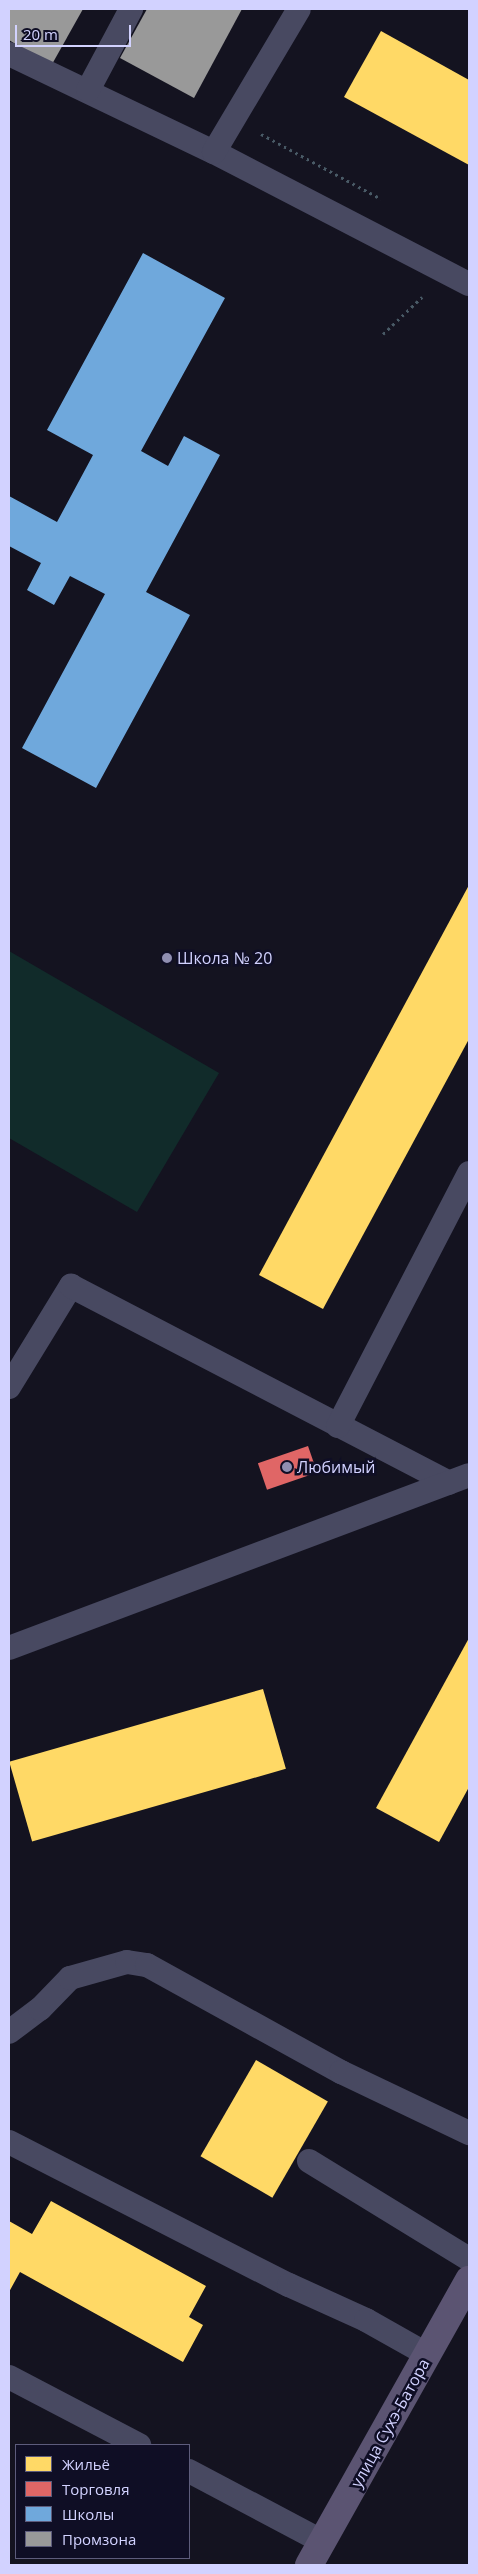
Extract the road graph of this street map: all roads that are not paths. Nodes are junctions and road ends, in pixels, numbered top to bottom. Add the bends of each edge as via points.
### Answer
1 (131, 9) edge
2 (299, 9) edge
3 (9, 54) edge
4 (88, 90) junction
5 (214, 152) junction
6 (469, 284) edge
7 (469, 1173) edge
8 (9, 1387) edge
9 (338, 1426) junction
10 (459, 1479) edge
11 (9, 1648) edge
12 (9, 2032) edge
13 (469, 2133) edge
14 (9, 2142) edge
15 (309, 2160) dead end
16 (469, 2259) edge
17 (469, 2280) edge
18 (428, 2355) junction
19 (9, 2377) edge
20 (137, 2444) edge
21 (190, 2472) edge
22 (323, 2542) junction
23 (309, 2565) edge

1 - 4 lane
2 - 5 lane
3 - 4 lane
4 - 5 lane
5 - 6 lane
7 - 9 lane
8 - 9 lane via 71,1286
9 - 10 lane
10 - 11 lane
12 - 13 lane via 40,2009 70,1978 127,1962 147,1965 341,2072
14 - 18 lane via 289,2285 366,2320
15 - 16 lane
17 - 18 main road, улица Сухэ-Батора
18 - 22 main road, улица Сухэ-Батора
19 - 20 lane
21 - 22 lane
22 - 23 main road, улица Сухэ-Батора

